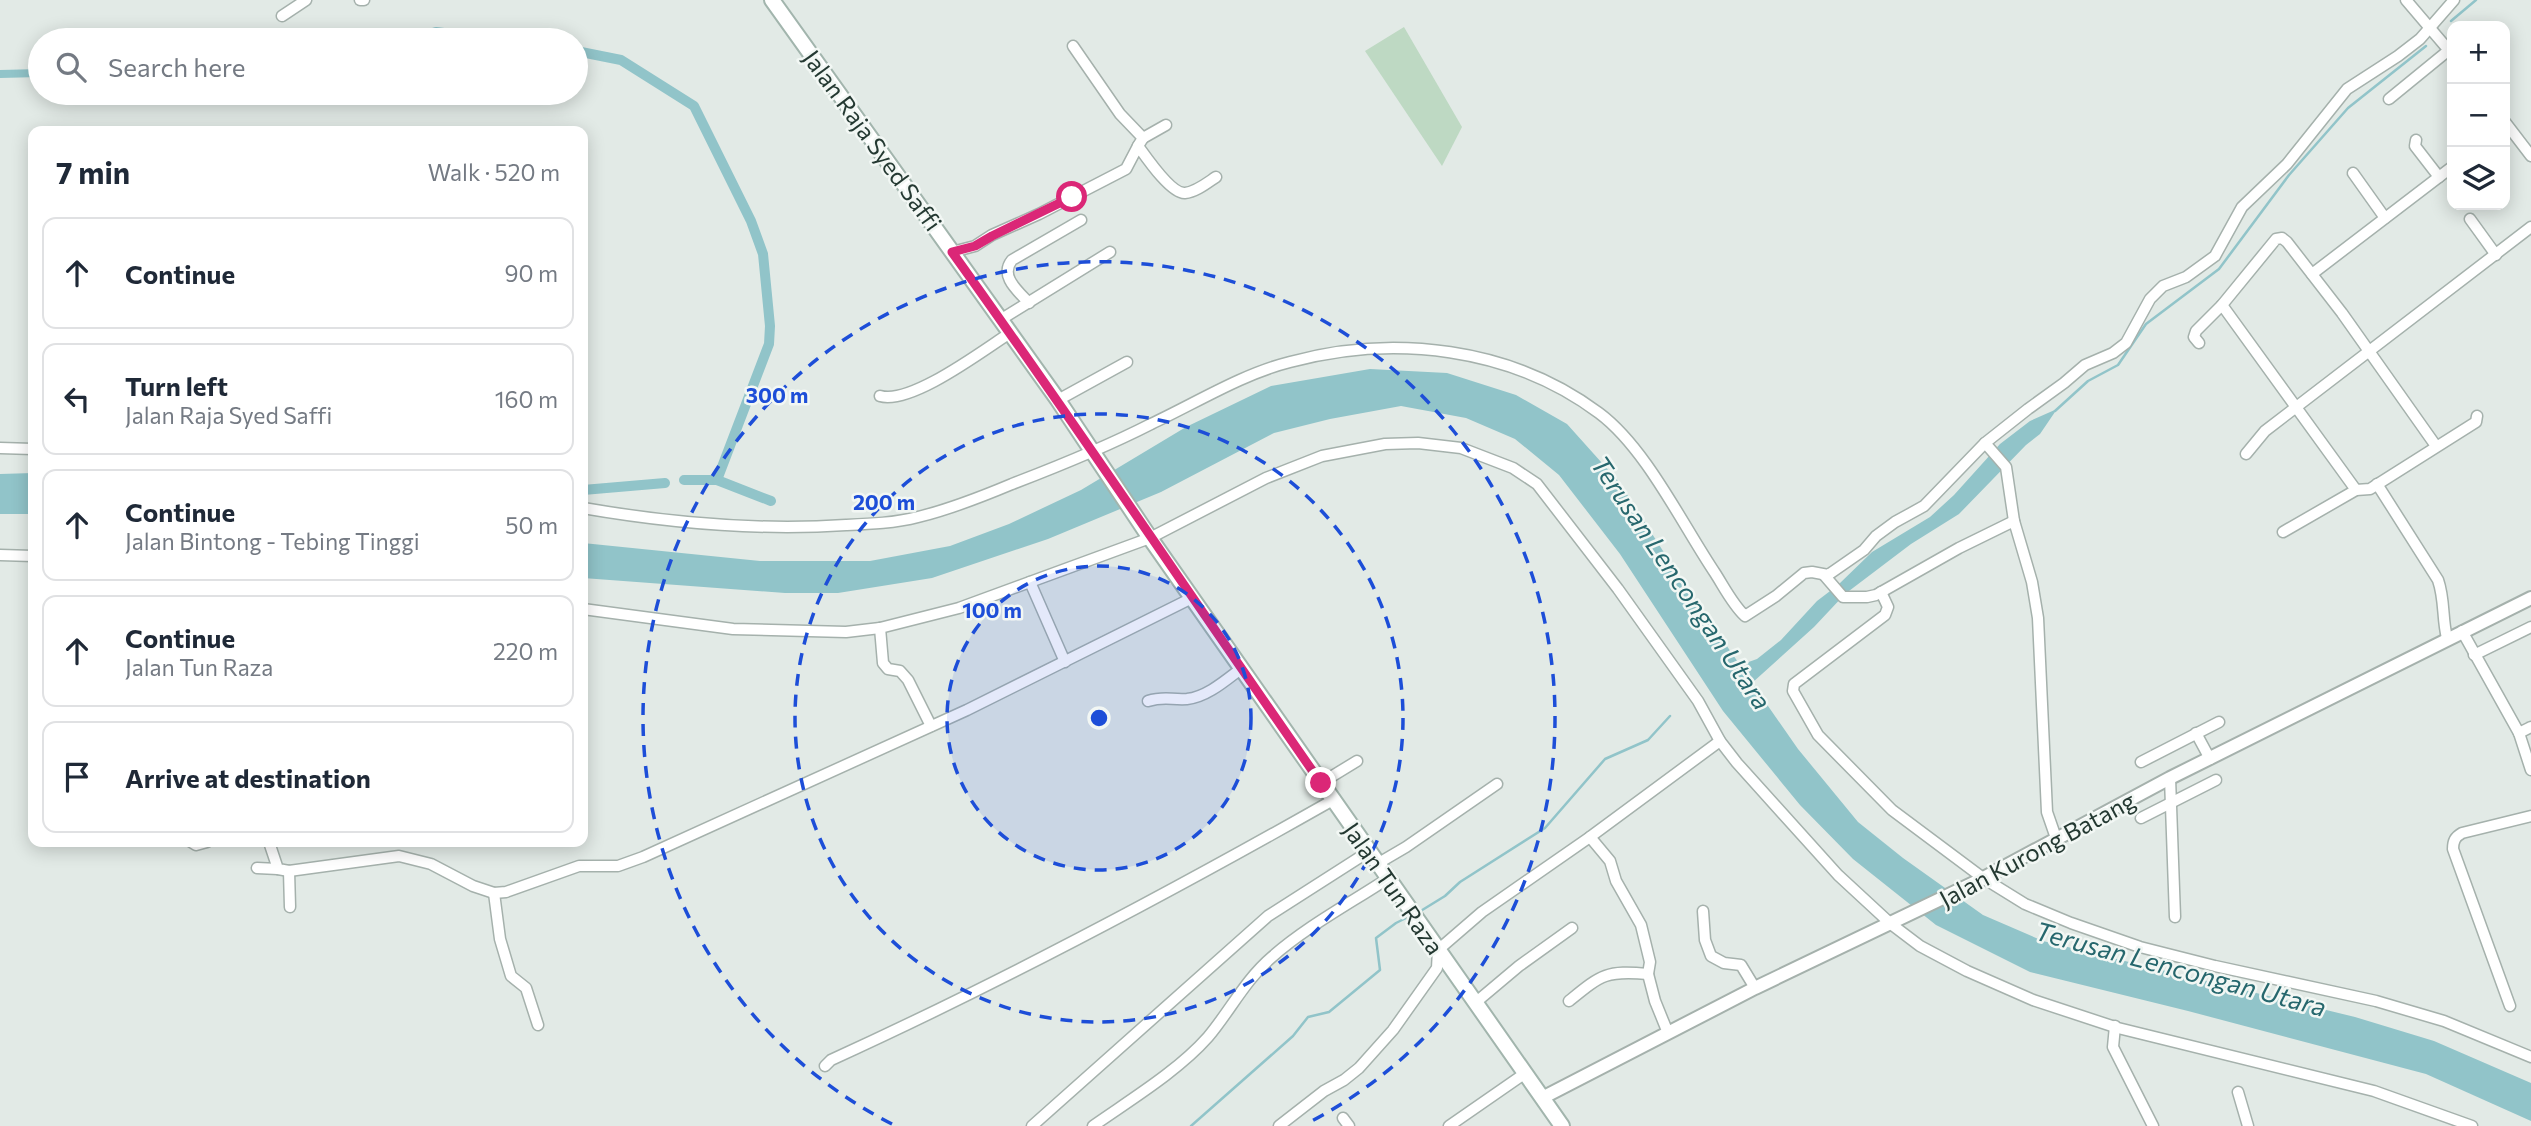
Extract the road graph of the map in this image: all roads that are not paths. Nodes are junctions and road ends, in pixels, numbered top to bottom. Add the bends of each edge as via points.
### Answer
1 (306, 0) edge
2 (772, 0) edge
3 (2406, 0) edge
4 (2454, 0) edge
5 (282, 16) dead end
6 (2429, 27) junction
7 (1073, 46) dead end
8 (2447, 48) edge
9 (2447, 54) edge
10 (2389, 99) dead end
11 (1166, 125) dead end
12 (2510, 131) edge
13 (2416, 140) dead end
14 (1140, 142) junction
15 (2531, 156) edge
16 (2447, 171) edge
17 (2353, 173) dead end
18 (1216, 177) dead end
19 (2439, 177) junction
20 (2385, 218) junction
21 (2470, 219) dead end
22 (1081, 220) dead end
23 (2531, 228) edge
24 (952, 252) junction
25 (1110, 253) dead end
26 (2496, 255) junction
27 (2312, 274) junction
28 (1030, 303) junction
29 (2222, 305) junction
30 (1000, 320) junction
31 (1010, 333) junction
32 (2199, 343) dead end
33 (2370, 352) junction
34 (1127, 362) dead end
35 (880, 397) dead end
36 (1058, 400) junction
37 (2297, 407) junction
38 (2477, 416) dead end
39 (1987, 446) junction
40 (2435, 446) junction
41 (0, 448) edge
42 (28, 449) edge
43 (2246, 454) dead end
44 (1095, 455) junction
45 (2377, 484) junction
46 (2356, 489) junction
47 (588, 509) edge
48 (1132, 510) joint
49 (2014, 522) junction
50 (2283, 532) dead end
51 (1150, 538) junction
52 (0, 555) edge
53 (28, 556) edge
54 (1824, 575) junction
55 (1030, 582) junction
56 (1881, 592) junction
57 (1192, 598) junction
58 (2531, 598) edge
59 (588, 610) edge
60 (2531, 626) edge
61 (880, 628) junction
62 (2462, 631) junction
63 (2447, 638) junction
64 (2474, 655) junction
65 (1065, 662) junction
66 (1242, 668) junction
67 (1148, 701) dead end
68 (2218, 722) dead end
69 (931, 726) junction
70 (2531, 727) edge
71 (2196, 733) junction
72 (2519, 733) junction
73 (1720, 741) junction
74 (2210, 759) junction
75 (1357, 761) dead end
76 (2141, 762) dead end
77 (2531, 770) edge
78 (2170, 779) junction
79 (2216, 780) dead end
80 (1321, 783) junction
81 (1497, 784) dead end
82 (1333, 800) junction
83 (2171, 803) junction
84 (2531, 816) edge
85 (2141, 818) dead end
86 (1590, 837) junction
87 (2056, 838) junction
88 (271, 847) edge
89 (1373, 858) junction
90 (257, 868) dead end
91 (278, 869) junction
92 (289, 871) junction
93 (1387, 878) junction
94 (1979, 880) junction
95 (495, 893) junction
96 (290, 907) dead end
97 (1703, 911) dead end
98 (2175, 917) dead end
99 (1891, 924) junction
100 (1572, 928) dead end
101 (1438, 950) junction
102 (1648, 974) junction
103 (1755, 988) junction
104 (1570, 1001) dead end
105 (1475, 1003) junction
106 (2510, 1006) dead end
107 (538, 1025) dead end
108 (2115, 1027) junction
109 (1668, 1033) junction
110 (2531, 1057) edge
111 (825, 1066) dead end
112 (1524, 1074) junction
113 (2238, 1092) dead end
114 (1542, 1098) junction
115 (1032, 1126) edge
116 (1093, 1126) edge
117 (1279, 1126) edge
118 (1449, 1126) edge
119 (1562, 1126) edge
120 (2153, 1126) edge
121 (2248, 1126) edge
122 (2472, 1126) edge

1 - 5 street
2 - 24 main road, Jalan Raja Syed Saffi
3 - 6 street
4 - 6 street
6 - 8 street
6 - 39 street via 2398,56 2347,89 2287,163 2242,207 2215,256 2186,277 2163,286 2150,299 2126,343 2085,365
7 - 14 street
9 - 10 street
11 - 14 street
12 - 15 street
13 - 19 street via 2415,146
14 - 18 street via 1167,183 1180,193 1189,193
14 - 24 street via 1126,169 975,246
16 - 19 street
17 - 20 street
19 - 20 street
20 - 27 street
21 - 26 street
22 - 28 street via 1007,267 1011,281
23 - 26 street
24 - 30 main road, Jalan Raja Syed Saffi
25 - 28 street
26 - 33 street
27 - 29 street via 2287,242 2276,239
27 - 33 street
28 - 30 street
29 - 32 street via 2196,331
29 - 37 street
30 - 31 main road, Jalan Raja Syed Saffi
31 - 35 street via 928,385 897,398
31 - 36 main road, Jalan Raja Syed Saffi
33 - 37 street
33 - 40 street
34 - 36 street
36 - 44 main road, Jalan Raja Syed Saffi
37 - 43 street via 2265,431
37 - 46 street
38 - 40 street via 2476,422
39 - 49 street via 2006,467
39 - 54 street via 1924,506
40 - 45 street
41 - 42 street
44 - 47 street via 953,508 872,523 718,526
44 - 48 main road, Jalan Raja Syed Saffi
44 - 54 street via 1287,362 1376,347 1444,351 1489,360 1542,380 1601,415 1647,466 1742,615 1804,573
45 - 46 street
45 - 63 street via 2438,580
46 - 50 street
48 - 51 main road, Jalan Tun Raza
49 - 56 street
49 - 87 street via 2038,618 2047,812
51 - 55 street
51 - 57 main road, Jalan Tun Raza
51 - 73 street via 1266,478 1322,456 1402,443 1442,444 1481,454 1527,476 1547,495 1698,701
52 - 53 street
54 - 56 street via 1843,597
55 - 61 street via 959,608
55 - 65 street
56 - 94 street via 1888,607 1885,615 1794,684 1793,691 1818,734 1892,810
57 - 65 street
57 - 66 main road, Jalan Tun Raza
58 - 62 street, Jalan Kurong Batang
59 - 61 street via 733,629 846,632
60 - 64 street
61 - 69 street via 883,663 908,680
62 - 63 street, Jalan Kurong Batang
62 - 64 street
63 - 74 street, Jalan Kurong Batang
64 - 72 street
65 - 69 street
66 - 67 street via 1210,691 1191,698
66 - 80 main road, Jalan Tun Raza
68 - 71 street
69 - 95 street via 643,857 618,866 579,866 517,890
70 - 72 street
71 - 74 street
71 - 76 street
72 - 77 street
73 - 86 street
73 - 99 street via 1838,874
74 - 78 street, Jalan Kurong Batang
75 - 80 street
78 - 83 street
78 - 87 street, Jalan Kurong Batang
79 - 83 street
80 - 82 main road, Jalan Tun Raza
81 - 89 street via 1406,847
82 - 89 main road, Jalan Tun Raza
82 - 111 street via 1186,883
83 - 85 street
83 - 98 street
84 - 106 street via 2462,833 2452,849
86 - 101 street via 1482,912
86 - 102 street via 1610,861 1641,925 1650,962
87 - 94 street, Jalan Kurong Batang
88 - 91 street
89 - 93 main road, Jalan Tun Raza
89 - 115 street via 1268,916
90 - 91 street
91 - 92 street
92 - 95 street via 399,856 431,864
92 - 96 street
93 - 101 main road, Jalan Tun Raza
93 - 116 street via 1270,959 1189,1056
94 - 99 street, Jalan Kurong Batang
94 - 110 street via 2025,904 2140,947 2376,1001 2444,1021
95 - 107 street via 500,939 511,976 526,988
97 - 103 street via 1711,956 1741,965
99 - 103 street, Jalan Kurong Batang
99 - 108 street via 1967,971 2033,1000
100 - 105 street
101 - 105 main road, Jalan Tun Raza
101 - 117 street via 1437,968 1393,1030 1352,1074
102 - 104 street via 1602,975
102 - 109 street
103 - 109 street, Jalan Kurong Batang
105 - 112 main road, Jalan Tun Raza
108 - 120 street via 2113,1047
108 - 122 street via 2374,1091
109 - 114 street, Jalan Kurong Batang
112 - 114 main road, Jalan Tun Raza
112 - 118 street
113 - 121 street
114 - 119 main road, Jalan Tun Raza

